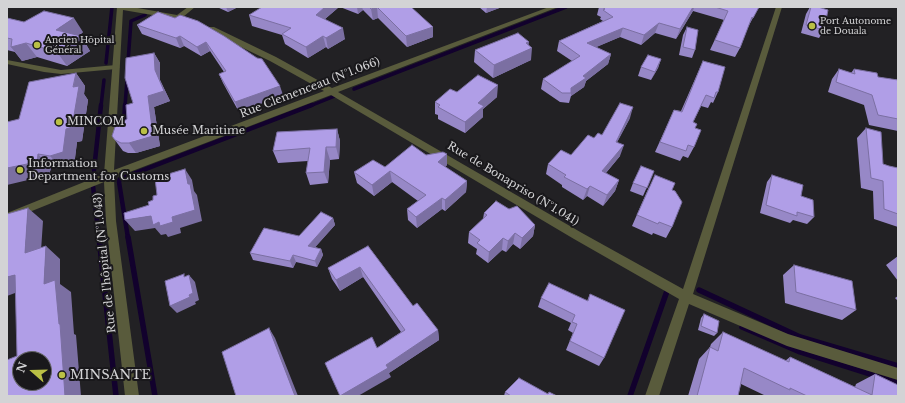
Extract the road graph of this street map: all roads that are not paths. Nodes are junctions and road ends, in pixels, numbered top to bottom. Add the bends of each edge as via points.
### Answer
1 (120, 7) edge
2 (192, 7) edge
3 (555, 7) edge
4 (779, 7) edge
5 (178, 17) junction
6 (7, 62) edge
7 (116, 68) junction
8 (332, 92) junction
9 (109, 176) junction
10 (7, 217) edge
11 (686, 297) junction
12 (898, 374) edge
13 (132, 396) edge
14 (652, 396) edge

1 - 5 street, Rue de Bonapriso (N°1.041)
1 - 7 street, Rue de l'hôpital (N°1.043)
2 - 5 street
3 - 8 street, Rue Clemenceau (N°1.066)
4 - 11 street
5 - 8 street, Rue de Bonapriso (N°1.041) via 235,40
6 - 7 lane via 61,72
7 - 9 street, Rue de l'hôpital (N°1.043)
8 - 9 street, Rue Clemenceau (N°1.066)
8 - 11 street, Rue de Bonapriso (N°1.041)
9 - 10 street, Rue Clemenceau (N°1.066)
9 - 13 street, Rue de l'hôpital (N°1.043) via 111,221
11 - 12 street, Rue de Bonapriso (N°1.041) via 787,340
11 - 14 street

